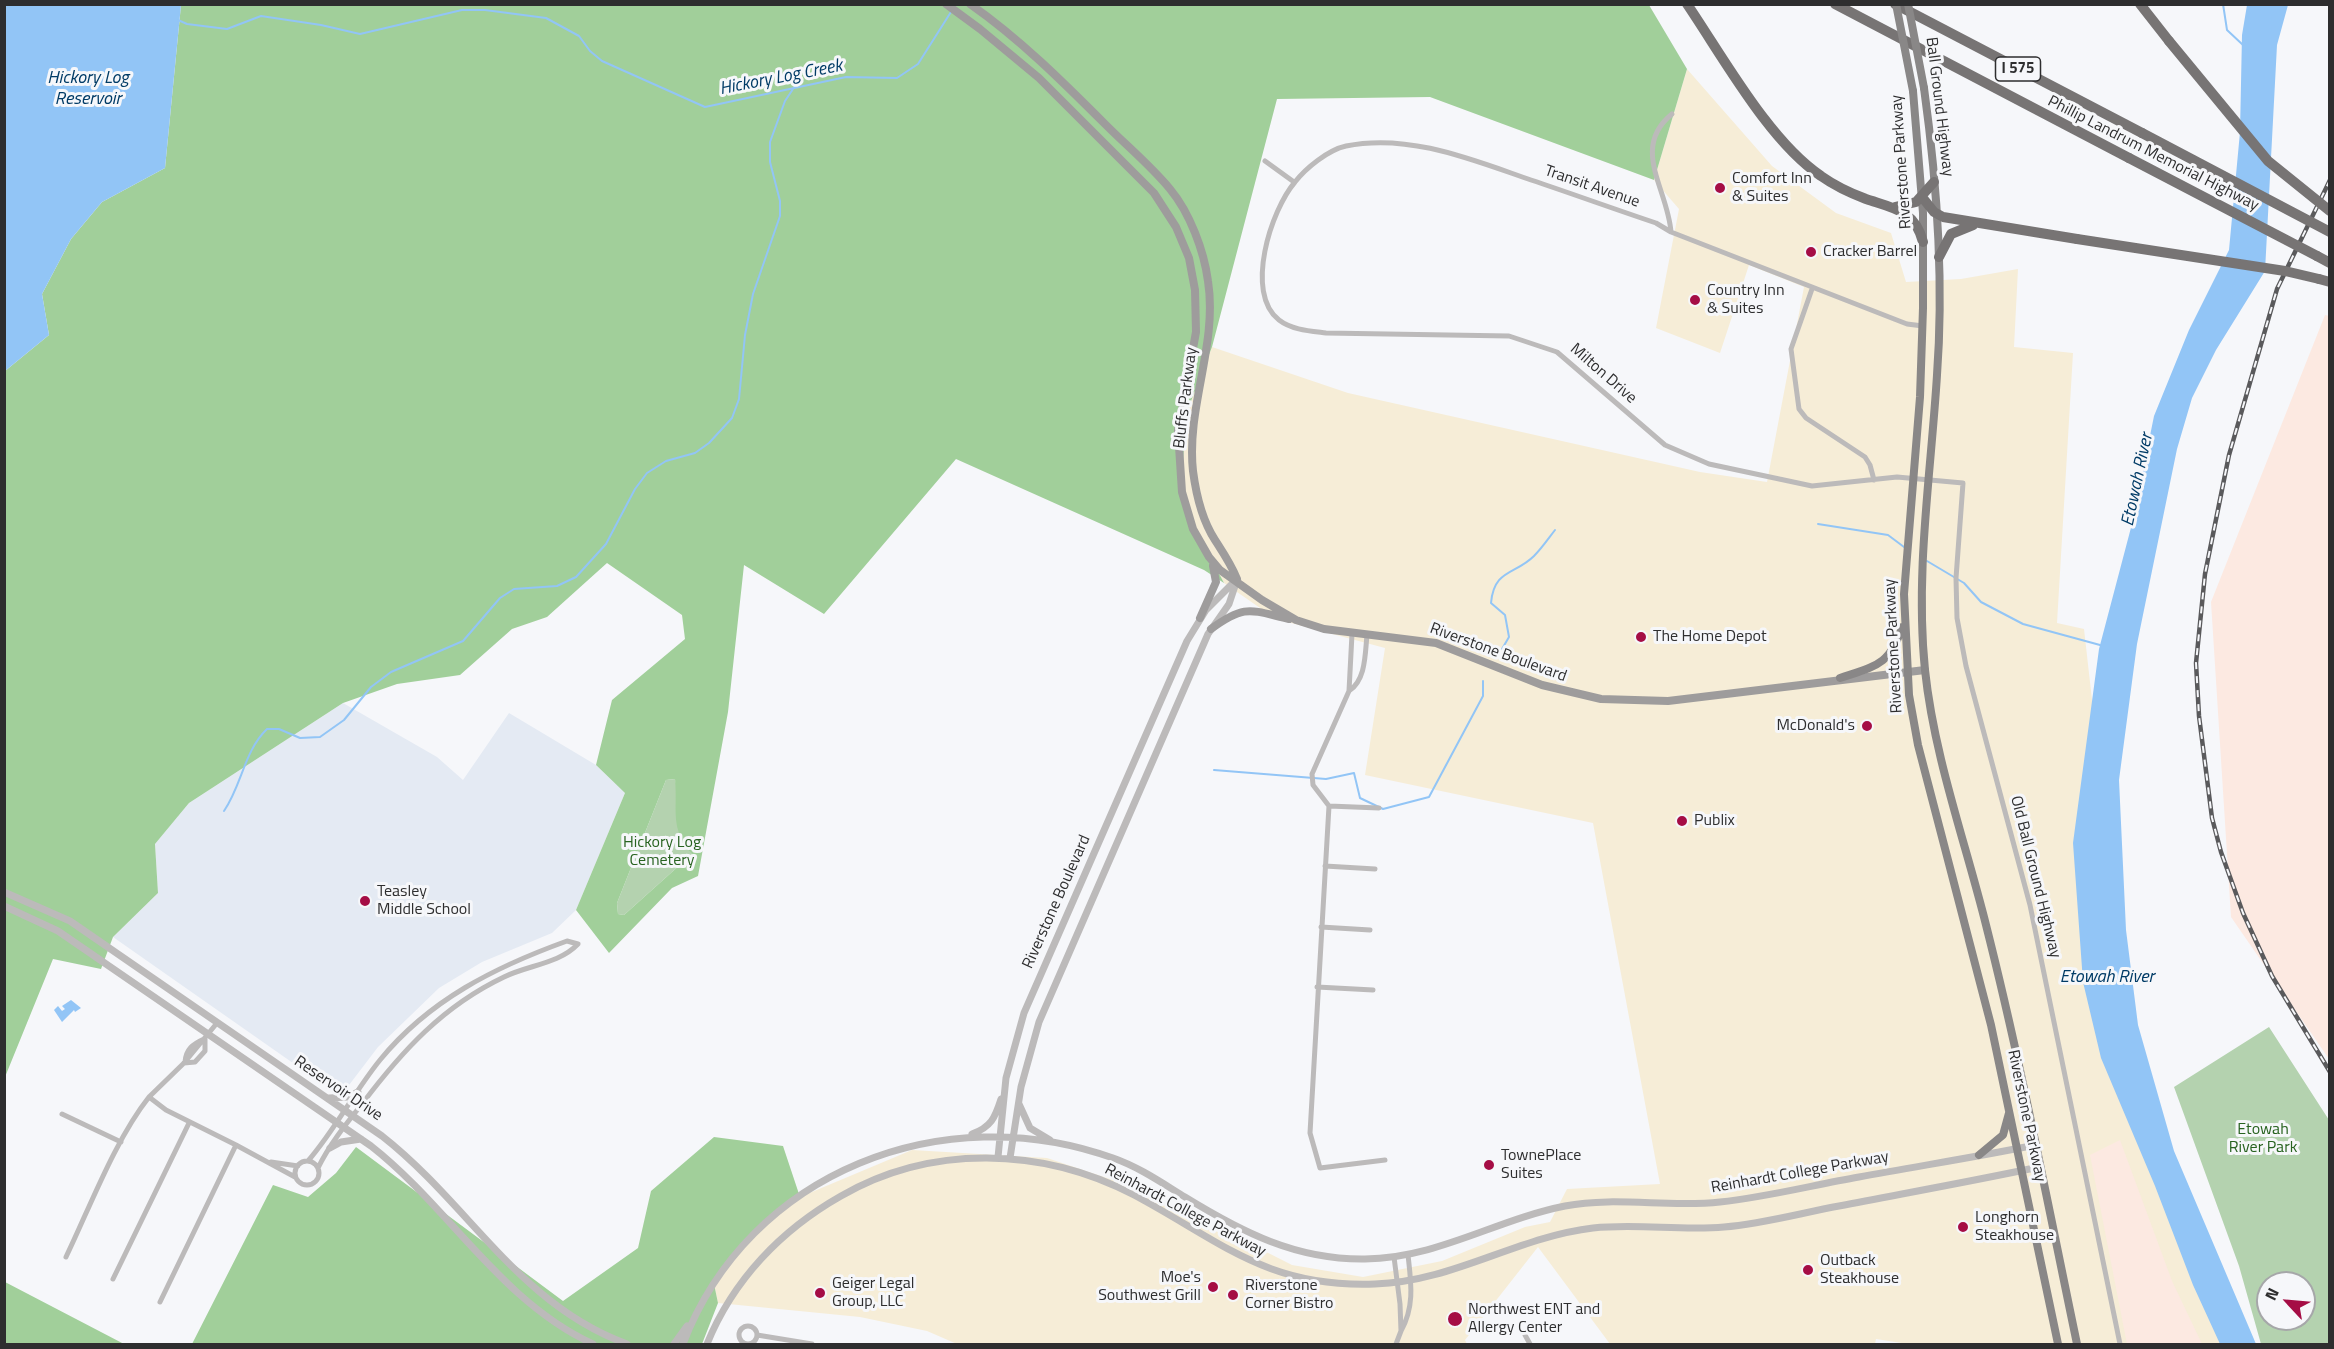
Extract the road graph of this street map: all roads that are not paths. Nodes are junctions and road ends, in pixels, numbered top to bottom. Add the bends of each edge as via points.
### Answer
1 (946, 4) edge
2 (970, 4) edge
3 (1687, 4) edge
4 (1835, 4) edge
5 (1895, 4) edge
6 (1908, 4) edge
7 (2140, 4) edge
8 (1672, 114) dead end
9 (1097, 116) junction
10 (1088, 126) junction
11 (1265, 161) dead end
12 (1294, 182) junction
13 (1934, 182) junction
14 (1922, 197) junction
15 (1894, 207) junction
16 (2330, 211) edge
17 (1936, 214) junction
18 (1274, 221) joint
19 (1976, 224) junction
20 (1671, 232) junction
21 (2330, 232) edge
22 (1923, 242) junction
23 (1939, 257) junction
24 (2330, 263) edge
25 (2324, 280) edge
26 (1812, 289) junction
27 (1923, 326) junction
28 (1186, 389) junction
29 (1199, 391) junction
30 (1912, 479) junction
31 (1874, 480) junction
32 (1930, 480) junction
33 (1209, 557) junction
34 (1237, 579) junction
35 (1200, 618) junction
36 (1296, 620) junction
37 (1904, 621) junction
38 (1211, 629) junction
39 (1353, 634) junction
40 (1367, 635) junction
41 (1925, 670) junction
42 (1907, 672) junction
43 (1840, 678) junction
44 (1349, 692) junction
45 (1329, 806) junction
46 (1379, 808) dead end
47 (1325, 866) junction
48 (1375, 868) dead end
49 (4, 891) edge
50 (4, 906) edge
51 (1321, 927) junction
52 (1370, 930) dead end
53 (1317, 987) junction
54 (1373, 990) dead end
55 (217, 1023) junction
56 (207, 1037) junction
57 (184, 1063) junction
58 (1005, 1088) junction
59 (358, 1092) junction
60 (149, 1097) junction
61 (327, 1098) junction
62 (1018, 1102) junction
63 (345, 1110) junction
64 (2010, 1110) junction
65 (62, 1114) dead end
66 (353, 1115) junction
67 (337, 1122) junction
68 (189, 1123) junction
69 (344, 1127) junction
70 (1001, 1136) junction
71 (964, 1137) junction
72 (1014, 1137) junction
73 (362, 1139) junction
74 (121, 1142) junction
75 (1054, 1142) junction
76 (236, 1145) junction
77 (2035, 1145) junction
78 (330, 1148) junction
79 (2018, 1148) junction
80 (1979, 1155) junction
81 (998, 1157) junction
82 (1010, 1158) junction
83 (1384, 1160) dead end
84 (308, 1161) junction
85 (271, 1162) junction
86 (298, 1166) junction
87 (2039, 1167) junction
88 (318, 1168) junction
89 (2022, 1171) junction
90 (296, 1178) junction
91 (1408, 1255) junction
92 (66, 1257) dead end
93 (1394, 1257) junction
94 (112, 1279) dead end
95 (1411, 1281) junction
96 (1397, 1283) junction
97 (160, 1302) dead end
98 (704, 1302) junction
99 (1401, 1331) junction
100 (757, 1335) junction
101 (1525, 1335) dead end
102 (739, 1338) junction
103 (592, 1344) edge
104 (627, 1344) edge
105 (674, 1344) edge
106 (683, 1344) edge
107 (707, 1344) edge
108 (733, 1344) edge
109 (812, 1344) edge
110 (1396, 1344) edge
111 (1530, 1344) edge
112 (2058, 1344) edge
113 (2077, 1344) edge
114 (2120, 1344) edge

1 - 10 main road, Bluffs Parkway via 1039,78
2 - 9 main road, Bluffs Parkway via 1040,60
3 - 15 highway via 1768,123 1794,154 1835,185
4 - 24 highway, Phillip Landrum Memorial Highway / I 575, bridge
5 - 14 main road, Riverstone Parkway, bridge via 1913,91
5 - 21 highway, Phillip Landrum Memorial Highway / I 575, bridge
6 - 13 main road, Ball Ground Highway, bridge via 1924,88
7 - 16 highway, bridge via 2268,161
8 - 20 street via 1660,124 1653,138 1652,157
9 - 10 main road
9 - 29 main road, Bluffs Parkway via 1172,190 1201,250 1211,314
10 - 28 main road, Bluffs Parkway via 1154,193 1176,227 1189,258 1196,332
11 - 12 street
12 - 18 street, Transit Avenue
12 - 20 street, Transit Avenue via 1313,164 1344,146 1386,144 1444,150 1656,223
13 - 14 highway
13 - 17 main road, Ball Ground Highway
14 - 15 highway
14 - 17 highway
14 - 22 main road, Riverstone Parkway
15 - 22 highway via 1913,219
17 - 19 highway
17 - 23 main road, Riverstone Parkway
18 - 31 street, Milton Drive via 1263,271 1264,301 1278,319 1297,329 1326,333 1509,336 1557,352 1665,445 1709,464 1812,486
19 - 23 highway via 1951,234
19 - 25 highway, bridge
20 - 26 street, Transit Avenue
22 - 27 main road, Riverstone Parkway
23 - 32 main road, Riverstone Parkway via 1938,371
26 - 27 street, Transit Avenue via 1907,324
26 - 31 street via 1791,349 1799,409 1806,418 1852,446 1868,462
27 - 30 main road, Riverstone Parkway
28 - 29 main road
28 - 33 main road, Bluffs Parkway via 1178,431 1182,492 1193,529
29 - 34 main road, Bluffs Parkway via 1193,435 1198,496 1205,520
30 - 31 street, Milton Drive
30 - 32 street, Milton Drive
30 - 37 main road, Riverstone Parkway
32 - 41 main road, Riverstone Parkway via 1923,568
32 - 114 street, Old Ball Ground Highway via 1963,483 1956,578 1957,618 1965,666 2030,905
33 - 34 main road, Bluffs Parkway via 1220,570
33 - 35 main road via 1216,582
34 - 35 street, Riverstone Boulevard
34 - 36 main road, Riverstone Boulevard
34 - 38 street, Riverstone Boulevard via 1229,604
35 - 58 street, Riverstone Boulevard via 1186,641 1027,1003
36 - 38 main road via 1241,610
36 - 39 main road, Riverstone Boulevard
37 - 42 main road, Riverstone Parkway
37 - 43 main road via 1887,658 1879,665
38 - 62 street, Riverstone Boulevard via 1044,1010
39 - 40 main road, Riverstone Boulevard
39 - 44 street
40 - 43 main road, Riverstone Boulevard via 1436,643 1542,686 1601,699 1668,700
40 - 44 street via 1364,666 1357,686
41 - 42 main road
41 - 77 main road, Riverstone Parkway via 1940,752 1996,964
42 - 43 main road, Riverstone Boulevard
42 - 64 main road, Riverstone Parkway via 1918,745 1980,974
44 - 45 street via 1312,774 1313,785
45 - 46 street
45 - 47 street
47 - 48 street
47 - 51 street
49 - 55 street, Reservoir Drive via 70,921
50 - 56 street, Reservoir Drive via 58,931
51 - 52 street
51 - 53 street
53 - 54 street
53 - 83 street via 1310,1133 1320,1168
55 - 56 street
55 - 61 street, Reservoir Drive
56 - 57 street via 194,1043
56 - 57 street via 205,1051 195,1062
56 - 67 street, Reservoir Drive
57 - 60 street
58 - 70 street, Riverstone Boulevard
58 - 71 street via 989,1126
59 - 61 street via 340,1099
59 - 63 street
59 - 66 street via 380,1060 406,1033 461,988 567,941 578,944 568,954 505,976 461,999 400,1056
60 - 68 street
60 - 74 street
61 - 63 street, Reservoir Drive
62 - 72 street, Riverstone Boulevard
62 - 75 street via 1030,1128
63 - 66 street, Reservoir Drive
63 - 67 street
64 - 79 main road, Riverstone Parkway
64 - 80 main road via 2003,1135
65 - 74 street
66 - 69 street
66 - 104 street, Reservoir Drive via 420,1168 543,1298 586,1326
67 - 69 street, Reservoir Drive
67 - 84 street
68 - 76 street
68 - 94 street
69 - 73 street, Reservoir Drive
69 - 78 street
70 - 71 street, Reinhardt College Parkway
70 - 72 street, Reinhardt College Parkway
70 - 81 street, Riverstone Boulevard
71 - 98 street, Reinhardt College Parkway via 915,1144 877,1155 809,1189 754,1235 732,1259
72 - 75 street, Reinhardt College Parkway
72 - 82 street, Riverstone Boulevard
73 - 78 street
73 - 103 street, Reservoir Drive via 411,1180 526,1302
74 - 92 street
75 - 93 street, Reinhardt College Parkway via 1125,1163 1230,1224 1276,1245 1338,1259
76 - 85 street
76 - 97 street
77 - 79 street, Reinhardt College Parkway
77 - 87 main road, Riverstone Parkway
78 - 88 street
79 - 80 street, Reinhardt College Parkway
79 - 89 main road, Riverstone Parkway
80 - 91 street, Reinhardt College Parkway via 1716,1203 1595,1202 1566,1206 1446,1247
81 - 82 street, Reinhardt College Parkway
81 - 107 street, Reinhardt College Parkway via 963,1157 919,1165 875,1179 819,1209 771,1247 746,1276
82 - 96 street, Reinhardt College Parkway via 1052,1165 1107,1183 1233,1254 1274,1271 1335,1284
84 - 86 street
84 - 88 street
85 - 86 street
85 - 90 street
86 - 90 street
87 - 89 street, Reinhardt College Parkway
87 - 113 main road, Riverstone Parkway
88 - 90 street via 319,1176 312,1184 304,1185
89 - 95 street, Reinhardt College Parkway via 1724,1227 1593,1228
89 - 112 main road, Riverstone Parkway
91 - 93 street, Reinhardt College Parkway
91 - 95 street
93 - 96 street
95 - 96 street, Reinhardt College Parkway
95 - 99 street via 1408,1317
96 - 99 street
98 - 105 street
98 - 106 street, Reinhardt College Parkway
99 - 110 street
100 - 102 street via 749,1344
100 - 102 street via 754,1328 746,1326 740,1330
100 - 109 street
101 - 111 street
102 - 108 street

